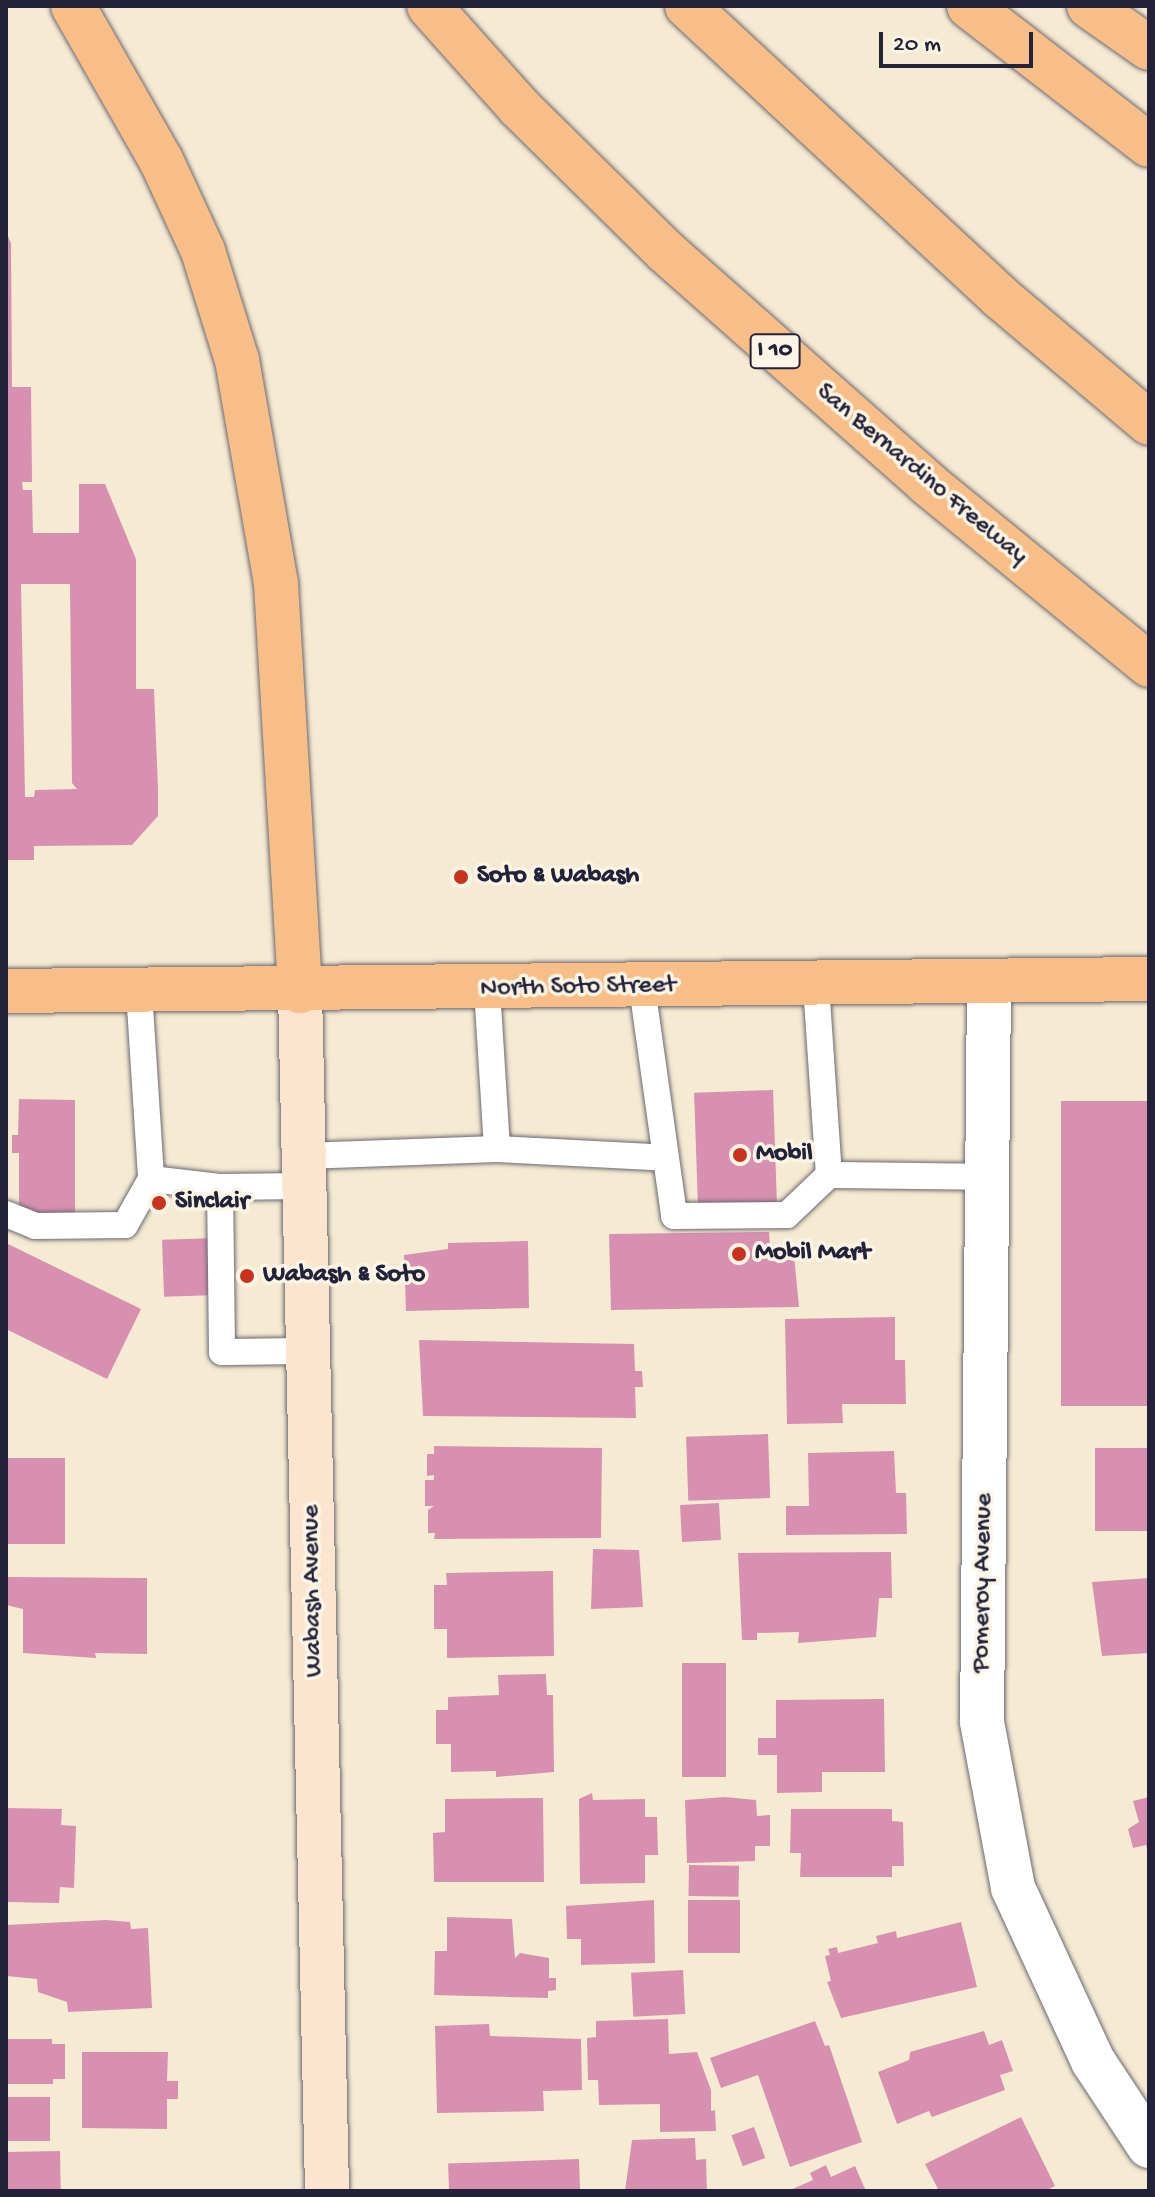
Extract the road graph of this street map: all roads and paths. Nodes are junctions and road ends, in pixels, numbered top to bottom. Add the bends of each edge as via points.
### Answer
1 (73, 6) edge
2 (429, 6) edge
3 (687, 6) edge
4 (969, 6) edge
5 (1089, 6) edge
6 (1149, 48) edge
7 (1149, 145) edge
8 (1149, 423) edge
9 (1149, 665) edge
10 (1149, 979) edge
11 (989, 983) junction
12 (816, 985) junction
13 (642, 987) junction
14 (487, 989) junction
15 (6, 991) edge
16 (139, 991) junction
17 (300, 991) junction
18 (497, 1149) junction
19 (666, 1158) junction
20 (304, 1171) junction
21 (829, 1175) junction
22 (987, 1177) junction
23 (151, 1179) junction
24 (220, 1187) junction
25 (6, 1214) edge
26 (308, 1351) junction
27 (1149, 2146) edge
28 (327, 2191) edge

1 - 17 main road via 161,160 203,251 237,360 276,584
2 - 9 main road, San Bernardino Freeway / I 10 via 519,107 665,251 928,484
3 - 8 main road via 908,215
4 - 7 main road
5 - 6 main road
10 - 11 main road, North Soto Street
11 - 12 main road, North Soto Street
11 - 22 street, Pomeroy Avenue
12 - 13 main road, North Soto Street
12 - 21 lane
13 - 14 main road, North Soto Street
13 - 19 lane
14 - 17 main road, North Soto Street
14 - 18 lane
15 - 16 main road, North Soto Street
16 - 17 main road, North Soto Street
16 - 23 lane
17 - 20 street, Wabash Avenue
18 - 19 lane
18 - 20 lane
19 - 21 lane via 674,1216 787,1215
20 - 24 lane
20 - 26 street, Wabash Avenue
21 - 22 lane
22 - 27 street, Pomeroy Avenue via 982,1722 1013,1888 1093,2061
23 - 24 lane
23 - 25 lane via 125,1225 35,1226
24 - 26 lane via 222,1352
26 - 28 street, Wabash Avenue

